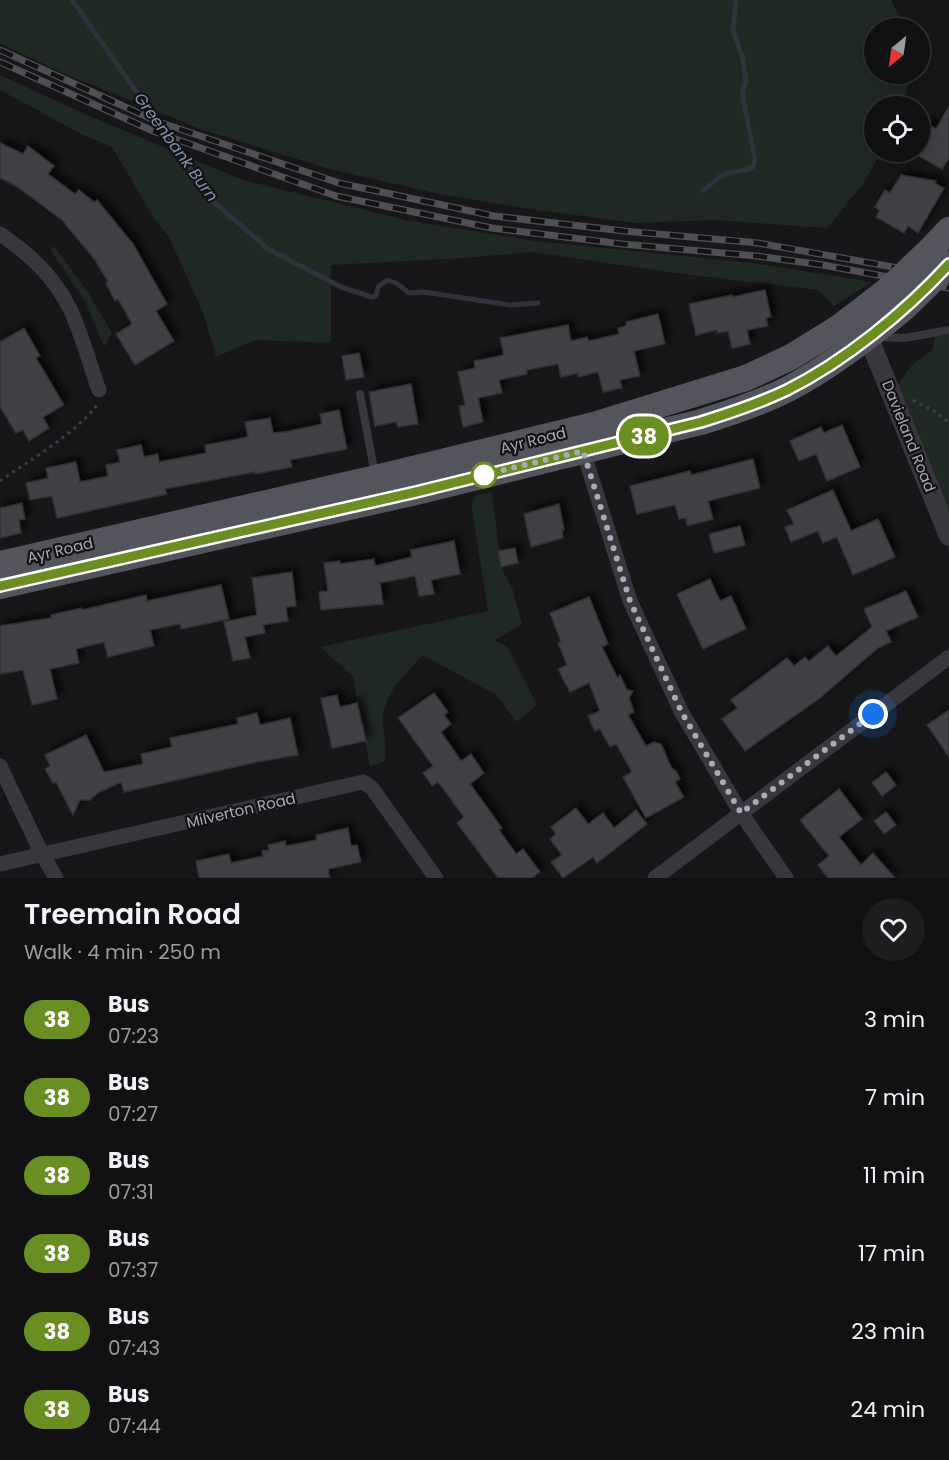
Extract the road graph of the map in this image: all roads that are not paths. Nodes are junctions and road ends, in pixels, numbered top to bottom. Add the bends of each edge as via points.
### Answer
1 (949, 230) edge
2 (0, 234) edge
3 (940, 257) edge
4 (862, 310) junction
5 (878, 329) junction
6 (949, 330) edge
7 (99, 390) road end
8 (360, 394) dead end
9 (693, 395) junction
10 (701, 422) junction
11 (579, 440) junction
12 (378, 489) junction
13 (949, 536) edge
14 (89, 555) junction
15 (0, 564) edge
16 (0, 586) edge
17 (949, 657) edge
18 (0, 766) edge
19 (741, 813) junction
20 (42, 854) junction
21 (0, 864) edge
22 (56, 878) edge
23 (436, 878) edge
24 (655, 878) edge
25 (786, 878) edge

1 - 3 main road, Ayr Road
2 - 7 street via 44,271 69,307
3 - 4 main road, Ayr Road, bridge
3 - 5 main road, Ayr Road, bridge via 904,308
4 - 5 street, Davieland Road
4 - 9 main road, Ayr Road via 770,368
5 - 6 lane via 905,338
5 - 10 main road, Ayr Road via 787,390
5 - 13 street, Davieland Road via 892,393
8 - 12 lane
9 - 10 main road
9 - 11 main road, Ayr Road
10 - 11 main road, Ayr Road
11 - 12 main road, Ayr Road
11 - 19 street via 630,601 682,713
12 - 14 main road, Ayr Road
14 - 15 main road, Ayr Road
14 - 16 main road, Ayr Road
17 - 19 street
18 - 20 street
19 - 24 street
19 - 25 street
20 - 21 street, Milverton Road
20 - 22 street
20 - 23 street, Milverton Road via 363,782 372,788

